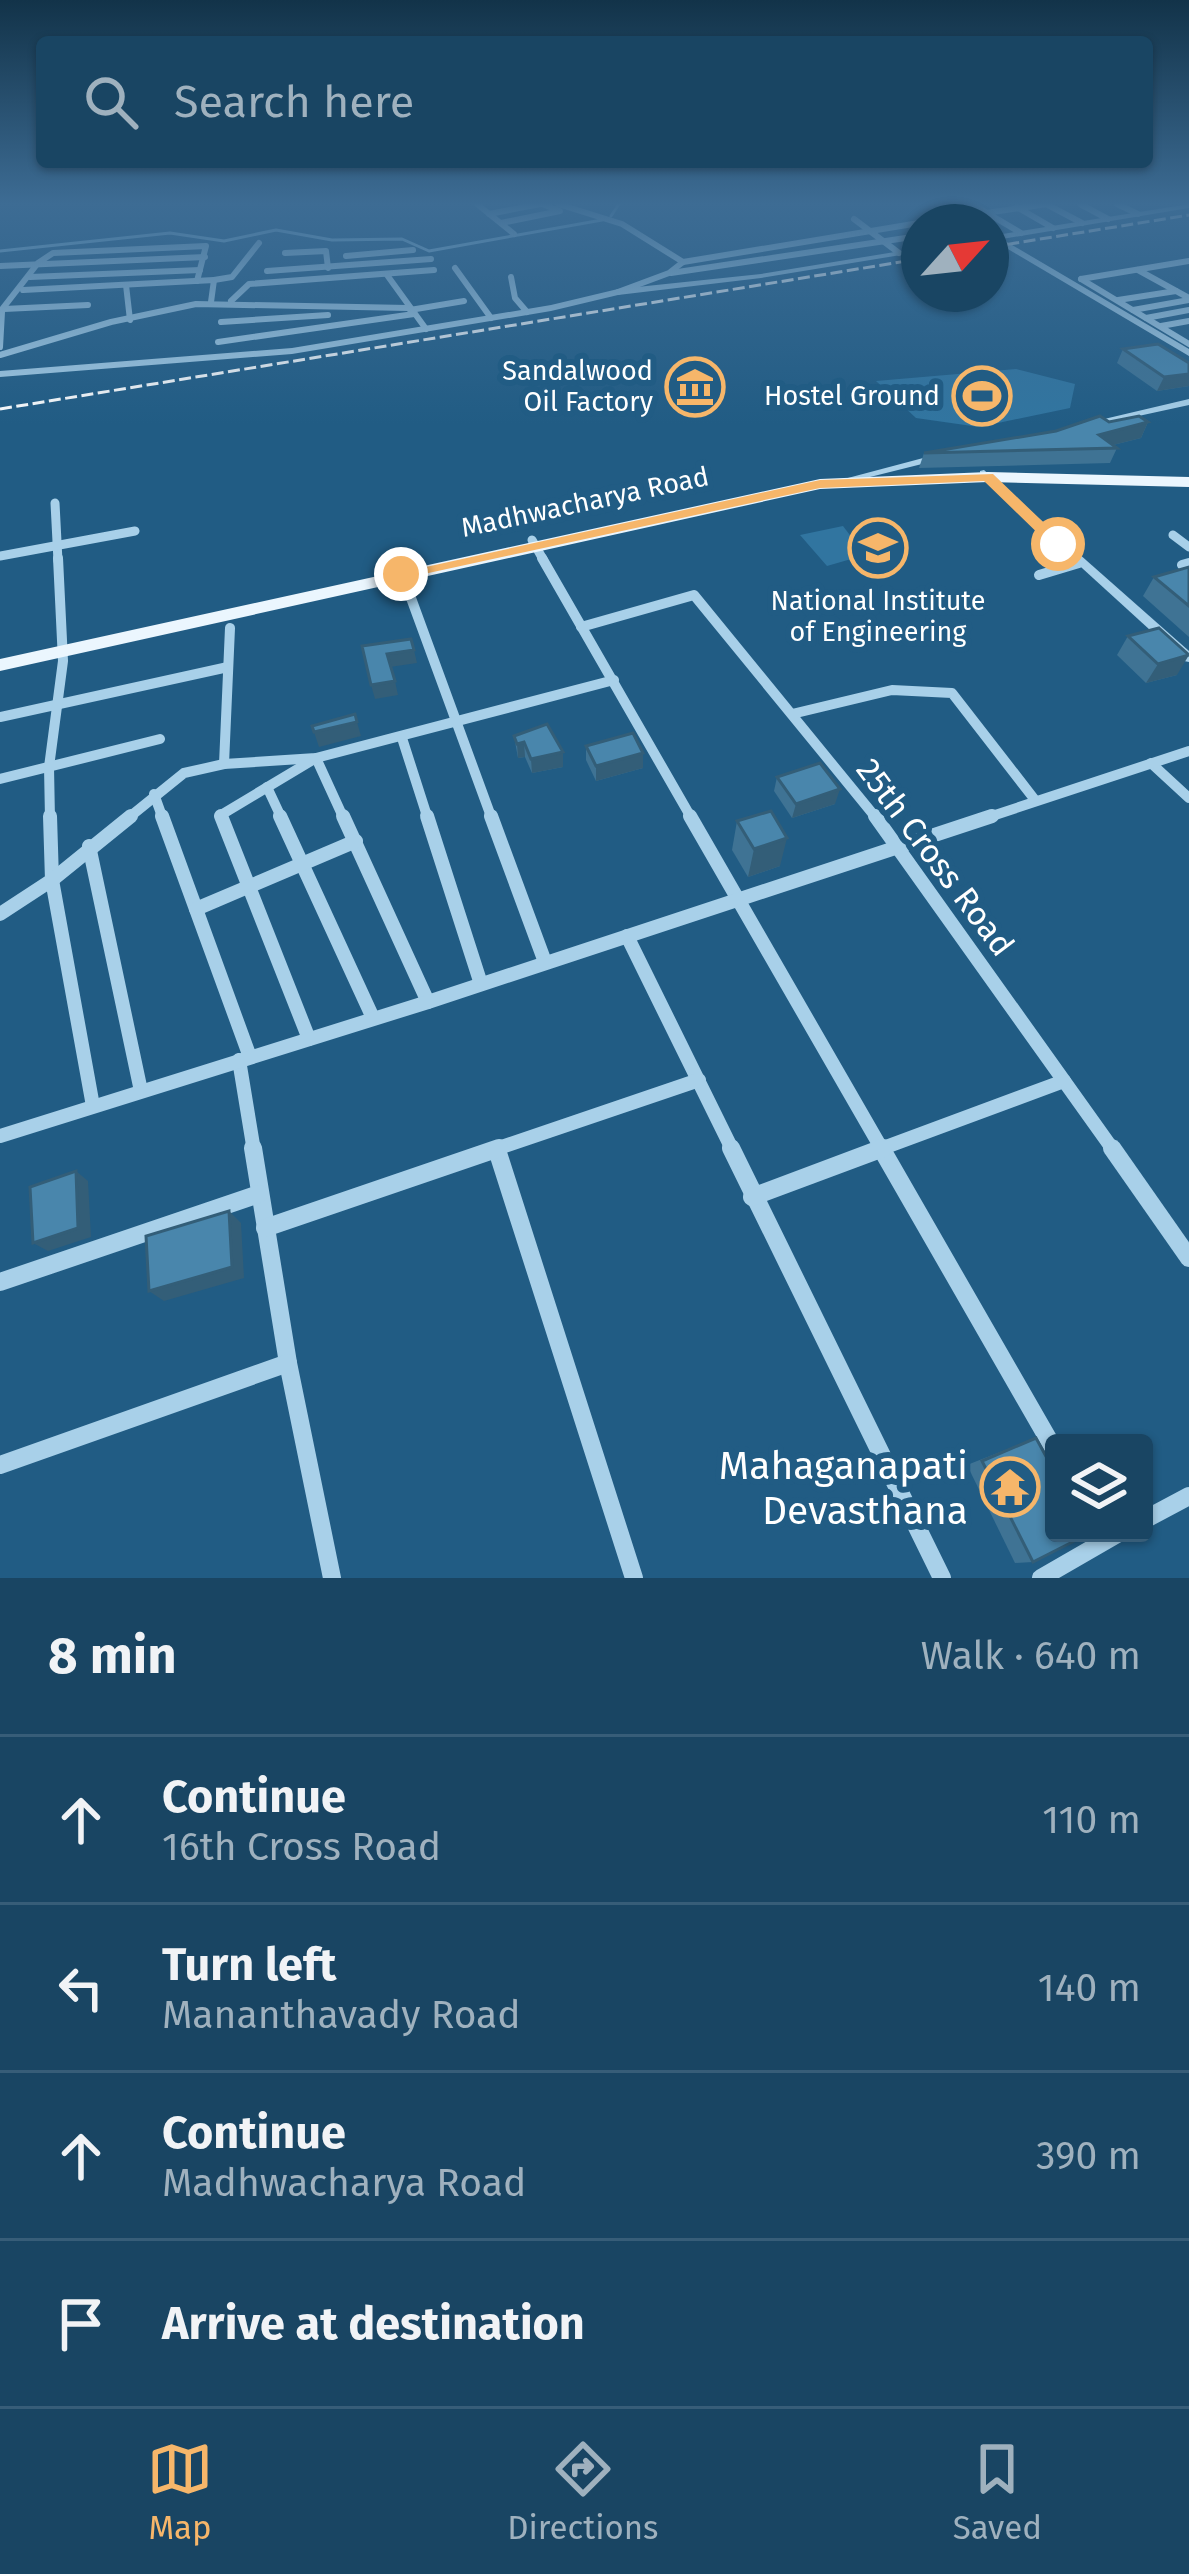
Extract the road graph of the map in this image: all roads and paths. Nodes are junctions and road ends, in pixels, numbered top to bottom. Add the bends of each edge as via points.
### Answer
1 (30, 277) edge
2 (194, 278) edge
3 (230, 278) edge
4 (258, 278) edge
5 (350, 278) joint
6 (354, 278) edge
7 (389, 278) edge
8 (462, 278) edge
9 (511, 278) dead end
10 (657, 278) edge
11 (735, 278) edge
12 (1062, 278) edge
13 (1089, 278) edge
14 (1151, 278) edge
15 (214, 280) junction
16 (192, 281) junction
17 (1189, 283) edge
18 (156, 284) junction
19 (249, 284) junction
20 (126, 285) junction
21 (1169, 287) junction
22 (22, 290) junction
23 (618, 292) junction
24 (1106, 294) junction
25 (1189, 299) edge
26 (231, 301) junction
27 (1117, 301) junction
28 (215, 302) junction
29 (464, 302) dead end
30 (251, 303) junction
31 (88, 305) dead end
32 (185, 308) junction
33 (350, 309) junction
34 (411, 310) junction
35 (1133, 310) junction
36 (1189, 310) edge
37 (329, 311) junction
38 (527, 312) junction
39 (2, 315) edge
40 (154, 315) junction
41 (491, 318) junction
42 (1146, 318) junction
43 (130, 320) junction
44 (250, 320) junction
45 (1189, 321) edge
46 (221, 322) junction
47 (348, 323) junction
48 (1160, 326) junction
49 (327, 327) junction
50 (425, 329) junction
51 (1189, 331) edge
52 (249, 332) dead end
53 (1, 333) edge
54 (1173, 334) junction
55 (218, 342) junction
56 (1189, 349) edge
57 (0, 351) edge
58 (216, 355) junction
59 (0, 374) edge
60 (1189, 402) edge
61 (1063, 430) edge
62 (949, 454) edge
63 (986, 475) junction
64 (843, 479) junction
65 (1189, 480) edge
66 (55, 503) dead end
67 (135, 531) dead end
68 (1173, 535) dead end
69 (533, 543) junction
70 (57, 546) junction
71 (1189, 547) edge
72 (0, 556) edge
73 (1079, 563) junction
74 (401, 572) junction
75 (1039, 575) dead end
76 (581, 627) junction
77 (230, 628) dead end
78 (63, 648) junction
79 (1189, 658) edge
80 (0, 661) edge
81 (228, 667) junction
82 (614, 680) junction
83 (56, 707) junction
84 (792, 714) junction
85 (0, 717) edge
86 (455, 723) junction
87 (402, 738) junction
88 (160, 739) dead end
89 (1188, 751) edge
90 (316, 758) junction
91 (1151, 763) junction
92 (224, 764) junction
93 (49, 767) junction
94 (0, 779) edge
95 (267, 787) junction
96 (154, 794) junction
97 (1189, 798) edge
98 (1036, 800) junction
99 (356, 842) junction
100 (89, 846) junction
101 (901, 847) junction
102 (305, 863) junction
103 (52, 880) junction
104 (250, 886) junction
105 (738, 898) junction
106 (196, 908) junction
107 (0, 914) edge
108 (627, 936) junction
109 (544, 962) junction
110 (481, 984) junction
111 (428, 1002) junction
112 (373, 1018) junction
113 (309, 1039) junction
114 (244, 1058) junction
115 (698, 1080) junction
116 (1064, 1081) junction
117 (141, 1091) junction
118 (92, 1106) junction
119 (0, 1136) edge
120 (883, 1146) junction
121 (497, 1150) junction
122 (259, 1194) junction
123 (752, 1197) junction
124 (265, 1228) junction
125 (1188, 1254) edge
126 (0, 1282) edge
127 (288, 1363) junction
128 (1046, 1434) edge
129 (0, 1465) edge
130 (1189, 1496) edge
131 (1153, 1515) edge
132 (1097, 1542) edge
133 (332, 1578) edge
134 (634, 1578) edge
135 (942, 1578) edge
136 (1041, 1578) edge

1 - 22 street
2 - 16 street
3 - 15 street
4 - 19 street
5 - 6 street
5 - 19 street
7 - 34 street
8 - 41 street
9 - 38 street
10 - 23 street
11 - 23 street
12 - 56 street
13 - 24 street via 1081,279
14 - 21 street
15 - 16 street
15 - 28 street
16 - 18 street
16 - 32 street
17 - 21 street
18 - 20 street
18 - 40 street
19 - 26 street
20 - 22 street
20 - 43 street
21 - 24 street
21 - 25 street
21 - 27 street
22 - 39 street
23 - 38 street
24 - 27 street
25 - 35 street
26 - 28 street
26 - 30 street
27 - 35 street
28 - 32 street
28 - 46 street
29 - 34 street
30 - 37 street
30 - 44 street
31 - 39 street
32 - 40 street
33 - 34 street
33 - 37 street
33 - 47 street
34 - 47 street
34 - 50 street
35 - 42 street
36 - 42 street
37 - 44 street
37 - 49 street
38 - 41 street
39 - 53 street
40 - 43 street
41 - 50 street
42 - 48 street
43 - 57 street
44 - 46 street
44 - 52 street
45 - 48 street
46 - 55 street
47 - 49 street
48 - 54 street
49 - 55 street
50 - 58 street
51 - 54 street
53 - 57 street
54 - 56 street
55 - 58 street
58 - 59 street
60 - 61 street
62 - 64 street
63 - 64 main road, Madhwacharya Road
63 - 65 main road, Madhwacharya Road
63 - 73 street
64 - 69 main road, Madhwacharya Road
66 - 70 street
67 - 70 street
68 - 71 street
69 - 74 main road, Madhwacharya Road
69 - 76 street
70 - 72 street
70 - 78 street
73 - 75 street
73 - 79 street
74 - 78 main road, Madhwacharya Road
74 - 86 street
76 - 82 street
76 - 84 street, 25th Cross Road via 694,595
77 - 81 street
78 - 80 main road, Madhwacharya Road
78 - 83 street
81 - 83 street
81 - 92 street
82 - 86 street
82 - 105 street
83 - 85 street
83 - 93 street
84 - 98 street via 888,691 952,693
84 - 101 street, 25th Cross Road
86 - 87 street
86 - 109 street
87 - 90 street
87 - 110 street
88 - 93 street
89 - 91 street
90 - 92 street
90 - 95 street
90 - 99 street
91 - 97 street
91 - 98 street
92 - 96 street via 184,773
93 - 94 street
93 - 103 street
95 - 102 street
95 - 104 street via 221,814
96 - 100 street
96 - 106 street
98 - 101 street
99 - 102 street
99 - 111 street
100 - 103 street
100 - 117 street
101 - 105 street
101 - 116 street, 25th Cross Road
102 - 104 street
102 - 112 street
103 - 107 street
103 - 118 street
104 - 106 street
104 - 113 street
105 - 108 street
105 - 120 street
106 - 114 street
108 - 109 street
108 - 115 street
109 - 110 street
110 - 111 street
111 - 112 street
112 - 113 street
113 - 114 street
114 - 117 street
114 - 122 street
115 - 121 street
115 - 123 street
116 - 120 street
116 - 125 street, 25th Cross Road
117 - 118 street
118 - 119 street
120 - 123 street
120 - 128 street
121 - 124 street
121 - 134 street
122 - 124 street
122 - 126 street
123 - 135 street
124 - 127 street
127 - 129 street
127 - 133 street
130 - 131 street
132 - 136 street

